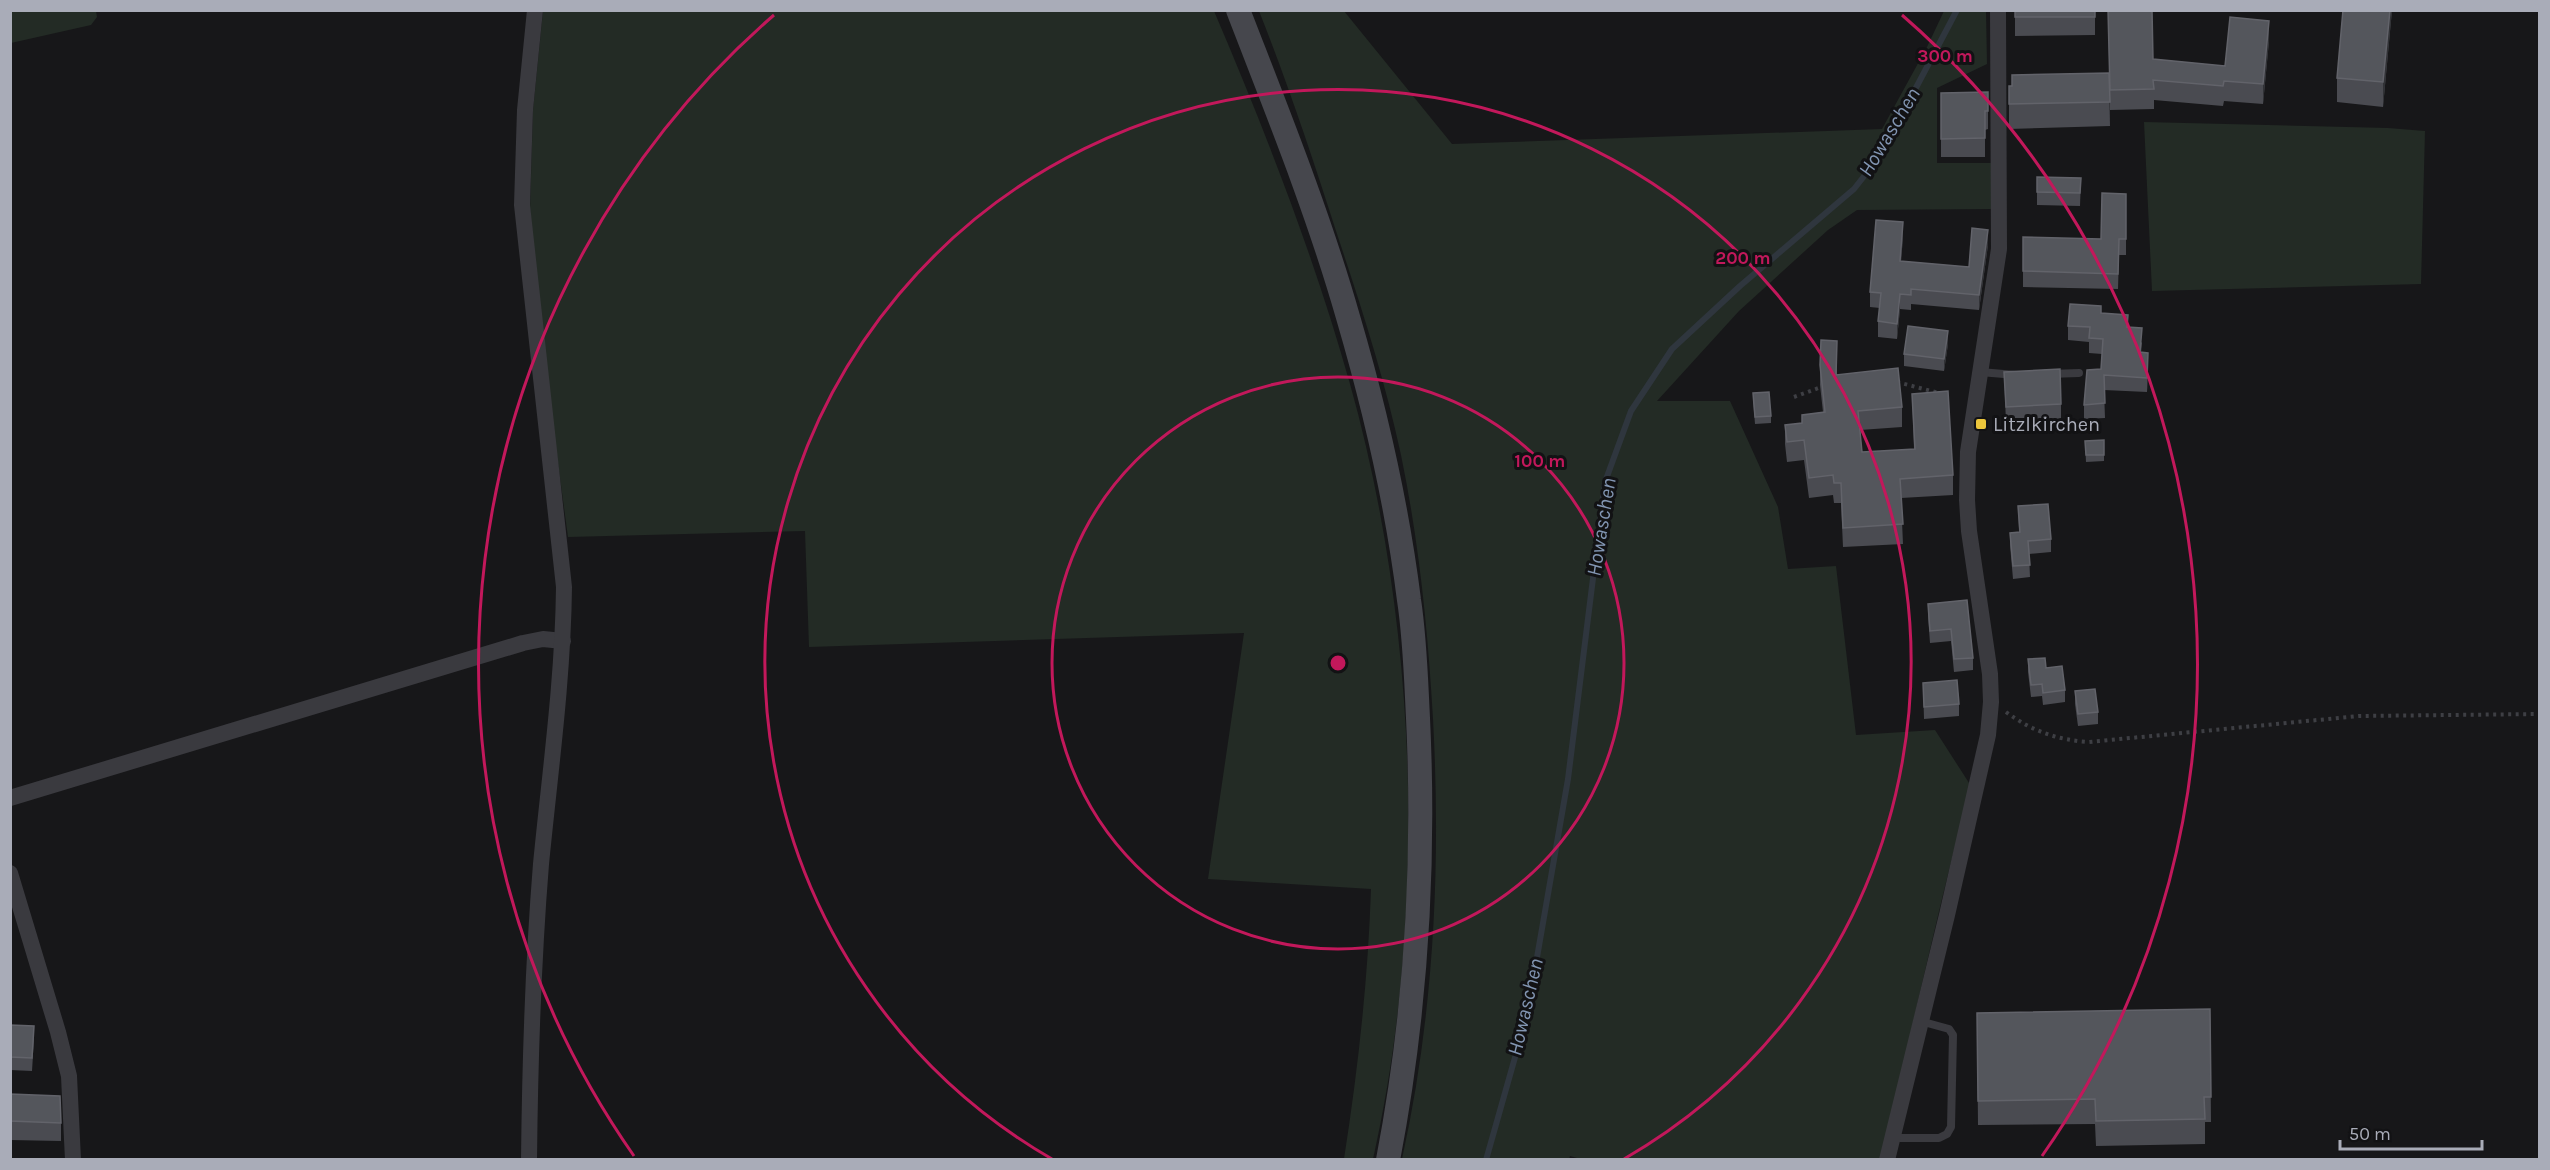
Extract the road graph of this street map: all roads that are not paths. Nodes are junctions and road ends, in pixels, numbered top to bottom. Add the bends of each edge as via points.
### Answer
1 (535, 10) edge
2 (1238, 10) edge
3 (1998, 10) edge
4 (1980, 372) junction
5 (2079, 373) dead end
6 (2029, 375) edge
7 (2039, 375) edge
8 (563, 641) junction
9 (10, 798) edge
10 (10, 873) edge
11 (1920, 1021) junction
12 (1892, 1138) junction
13 (74, 1160) edge
14 (529, 1160) edge
15 (1388, 1160) edge
16 (1887, 1160) edge

1 - 8 street via 525,110 522,205 560,539
2 - 15 street via 1304,183 1348,315 1385,459 1410,601 1421,780 1420,871 1407,1035
3 - 4 street via 2000,237
4 - 6 lane
4 - 11 street via 1968,452 1968,521 1990,674 1988,735
5 - 7 lane
8 - 9 street via 522,643
8 - 14 street via 534,951
10 - 13 street via 69,1076
11 - 12 street
11 - 12 lane via 1949,1029 1953,1035 1951,1127 1939,1138
12 - 16 street

